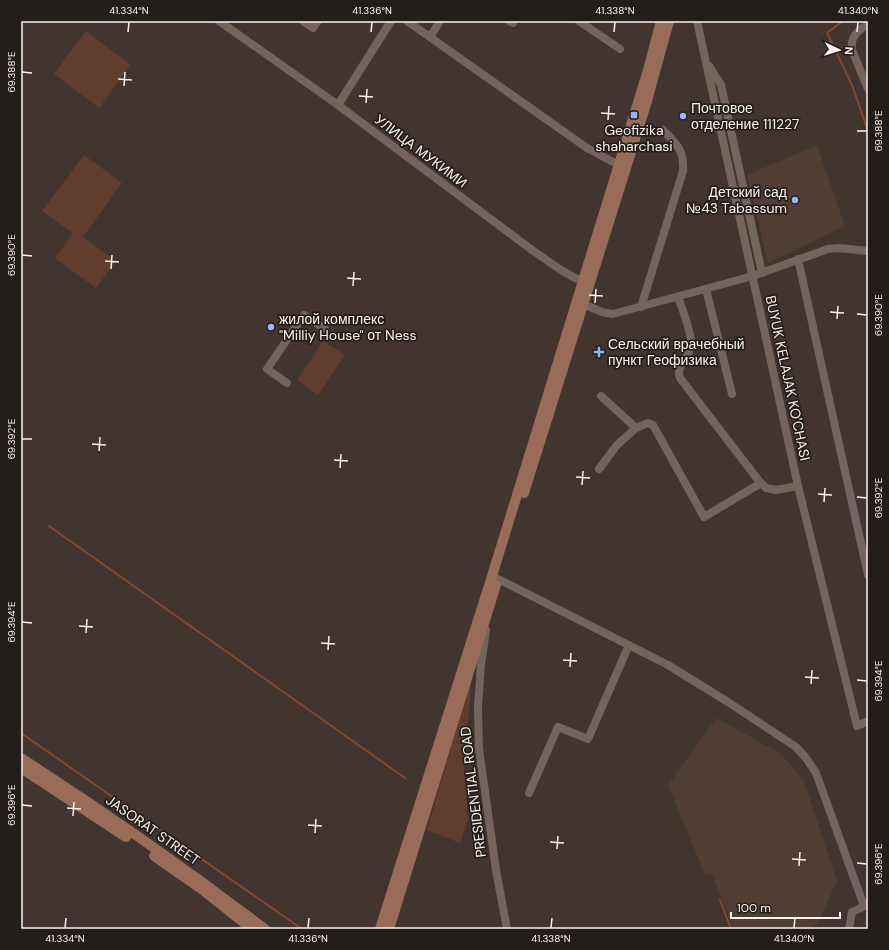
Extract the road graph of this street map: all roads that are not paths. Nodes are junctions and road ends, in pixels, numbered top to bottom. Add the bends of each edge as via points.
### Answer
1 (219, 21) edge
2 (303, 21) edge
3 (318, 21) edge
4 (391, 21) edge
5 (407, 21) edge
6 (440, 21) edge
7 (580, 21) edge
8 (660, 21) edge
9 (669, 21) edge
10 (697, 21) edge
11 (868, 24) edge
12 (430, 37) junction
13 (620, 49) dead end
14 (706, 62) junction
15 (868, 89) edge
16 (338, 105) junction
17 (663, 130) dead end
18 (623, 165) junction
19 (868, 251) edge
20 (798, 259) junction
21 (762, 273) junction
22 (753, 276) junction
23 (586, 283) junction
24 (706, 289) junction
25 (678, 297) junction
26 (590, 307) dead end
27 (641, 307) junction
28 (325, 329) dead end
29 (287, 383) dead end
30 (732, 394) dead end
31 (601, 396) dead end
32 (636, 428) junction
33 (600, 469) dead end
34 (761, 482) junction
35 (798, 486) junction
36 (868, 575) edge
37 (495, 578) junction
38 (491, 603) junction
39 (629, 645) junction
40 (868, 720) edge
41 (21, 758) edge
42 (21, 768) edge
43 (529, 793) dead end
44 (866, 905) edge
45 (252, 929) edge
46 (266, 929) edge
47 (380, 929) edge
48 (389, 929) edge
49 (507, 929) edge
50 (849, 929) edge

1 - 16 street, УЛИЦА МУКИМИ
2 - 3 street via 313,28
4 - 16 street
5 - 12 street
6 - 12 street
7 - 13 street
8 - 18 main road
9 - 18 main road via 654,75
10 - 14 street, BUYUK KELAJAK KO'CHASI
11 - 15 street via 855,34 852,50
12 - 18 street via 587,148
14 - 21 street via 721,85
14 - 22 street, BUYUK KELAJAK KO'CHASI
16 - 23 street, УЛИЦА МУКИМИ via 532,250
17 - 27 street via 680,148 684,161 683,171
18 - 23 main road
19 - 20 street via 828,249
20 - 21 street
20 - 36 street
21 - 22 street
22 - 24 street
22 - 35 street, BUYUK KELAJAK KO'CHASI
23 - 37 main road
24 - 25 street
24 - 30 street
25 - 27 street
25 - 34 street via 691,348 678,374
26 - 27 street via 613,314
28 - 29 street via 304,315 267,369
31 - 32 street
32 - 33 street via 617,445
32 - 34 street via 648,423 653,425 704,517
34 - 35 street via 766,488 776,490
35 - 40 street, BUYUK KELAJAK KO'CHASI via 857,726
37 - 38 main road
37 - 39 street
37 - 47 main road
38 - 48 main road
38 - 49 street, PRESIDENTIAL ROAD via 481,665 478,728 482,778
39 - 43 street via 588,739 558,727
39 - 44 street via 668,665 796,747 816,774
41 - 46 main road, JASORAT STREET via 184,868
42 - 45 main road, JASORAT STREET via 135,843
44 - 50 street via 852,912

